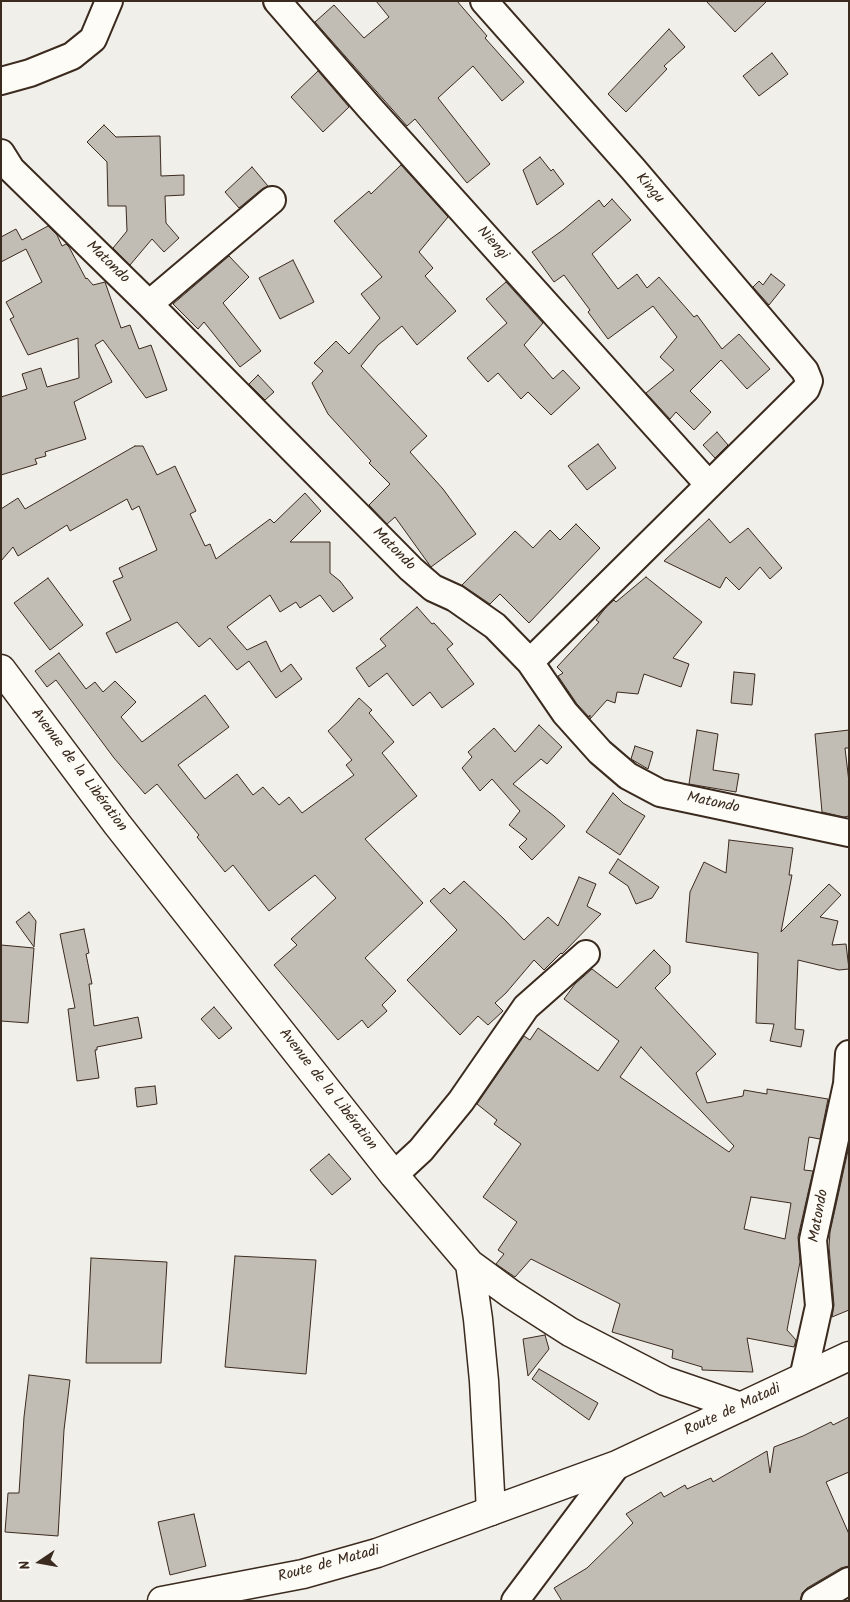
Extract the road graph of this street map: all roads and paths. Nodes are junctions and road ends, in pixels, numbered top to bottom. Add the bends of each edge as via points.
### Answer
1 (109, 1) edge
2 (277, 1) edge
3 (484, 1) edge
4 (1, 82) edge
5 (1, 153) edge
6 (272, 200) dead end
7 (149, 304) junction
8 (709, 485) junction
9 (530, 662) junction
10 (1, 669) edge
11 (849, 832) edge
12 (586, 954) dead end
13 (849, 1054) edge
14 (394, 1175) junction
15 (470, 1264) junction
16 (849, 1356) edge
17 (803, 1378) junction
18 (740, 1407) junction
19 (617, 1465) junction
20 (491, 1512) junction
21 (849, 1580) edge
22 (242, 1593) edge
23 (162, 1601) edge
24 (515, 1601) edge
25 (815, 1601) edge

1 - 4 street via 93,39 72,56
2 - 8 street, Niengi
3 - 8 street, Kingu via 805,371 809,381 806,390
5 - 7 street, Matondo via 11,168
6 - 7 street
7 - 9 street, Matondo via 411,569 433,588 455,598 495,626
8 - 9 street
9 - 11 street, Matondo via 564,713 600,752 628,776 660,793
10 - 14 main road, Avenue de la Libération via 117,824
12 - 14 street via 526,1007 461,1101 421,1150
13 - 17 street, Matondo via 847,1084 813,1240 819,1306
14 - 15 main road, Avenue de la Libération
15 - 18 main road, Avenue de la Libération via 570,1332 665,1381
15 - 20 main road via 484,1381
16 - 17 main road, Route de Matadi
17 - 18 main road, Route de Matadi
18 - 19 main road, Route de Matadi
19 - 20 main road, Route de Matadi
19 - 24 street
20 - 22 main road, Route de Matadi via 377,1553
21 - 25 street
22 - 23 main road, Route de Matadi

